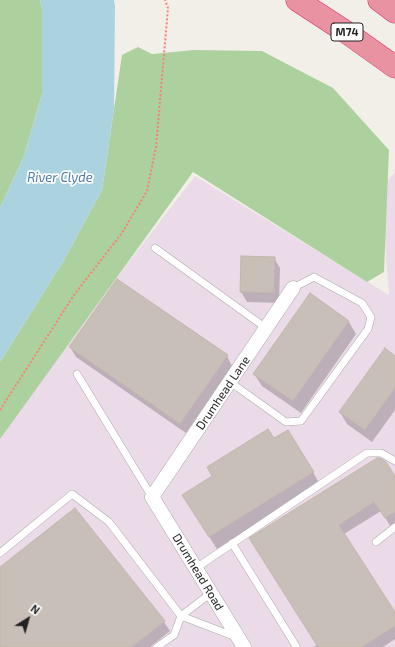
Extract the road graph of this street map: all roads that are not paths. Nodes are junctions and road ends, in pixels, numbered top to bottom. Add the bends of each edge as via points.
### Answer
1 (297, 0) edge
2 (379, 0) edge
3 (395, 12) edge
4 (346, 32) junction
5 (395, 67) edge
6 (395, 78) edge
7 (155, 248) dead end
8 (293, 288) joint
9 (266, 328) junction
10 (77, 374) dead end
11 (230, 382) junction
12 (395, 461) edge
13 (152, 497) junction
14 (395, 527) edge
15 (376, 542) dead end
16 (232, 543) junction
17 (0, 553) edge
18 (196, 568) junction
19 (211, 593) junction
20 (181, 616) junction
21 (241, 643) edge
22 (296, 646) dead end
23 (157, 647) edge

1 - 4 highway, M74
2 - 3 highway
4 - 5 highway, M74
4 - 6 highway, M74
7 - 9 lane
8 - 9 street, Drumhead Lane
8 - 11 lane via 314,277 321,280 362,303 371,317 368,330 301,421 286,422
9 - 11 street, Drumhead Lane
10 - 13 lane
11 - 13 street, Drumhead Lane
12 - 16 lane via 381,453 367,453
13 - 18 street, Drumhead Road
14 - 15 lane
16 - 18 lane
16 - 22 lane
17 - 20 lane via 72,494 109,522
18 - 19 street, Drumhead Road
19 - 20 lane
19 - 21 street, Drumhead Road
20 - 21 lane
20 - 23 lane via 174,635

